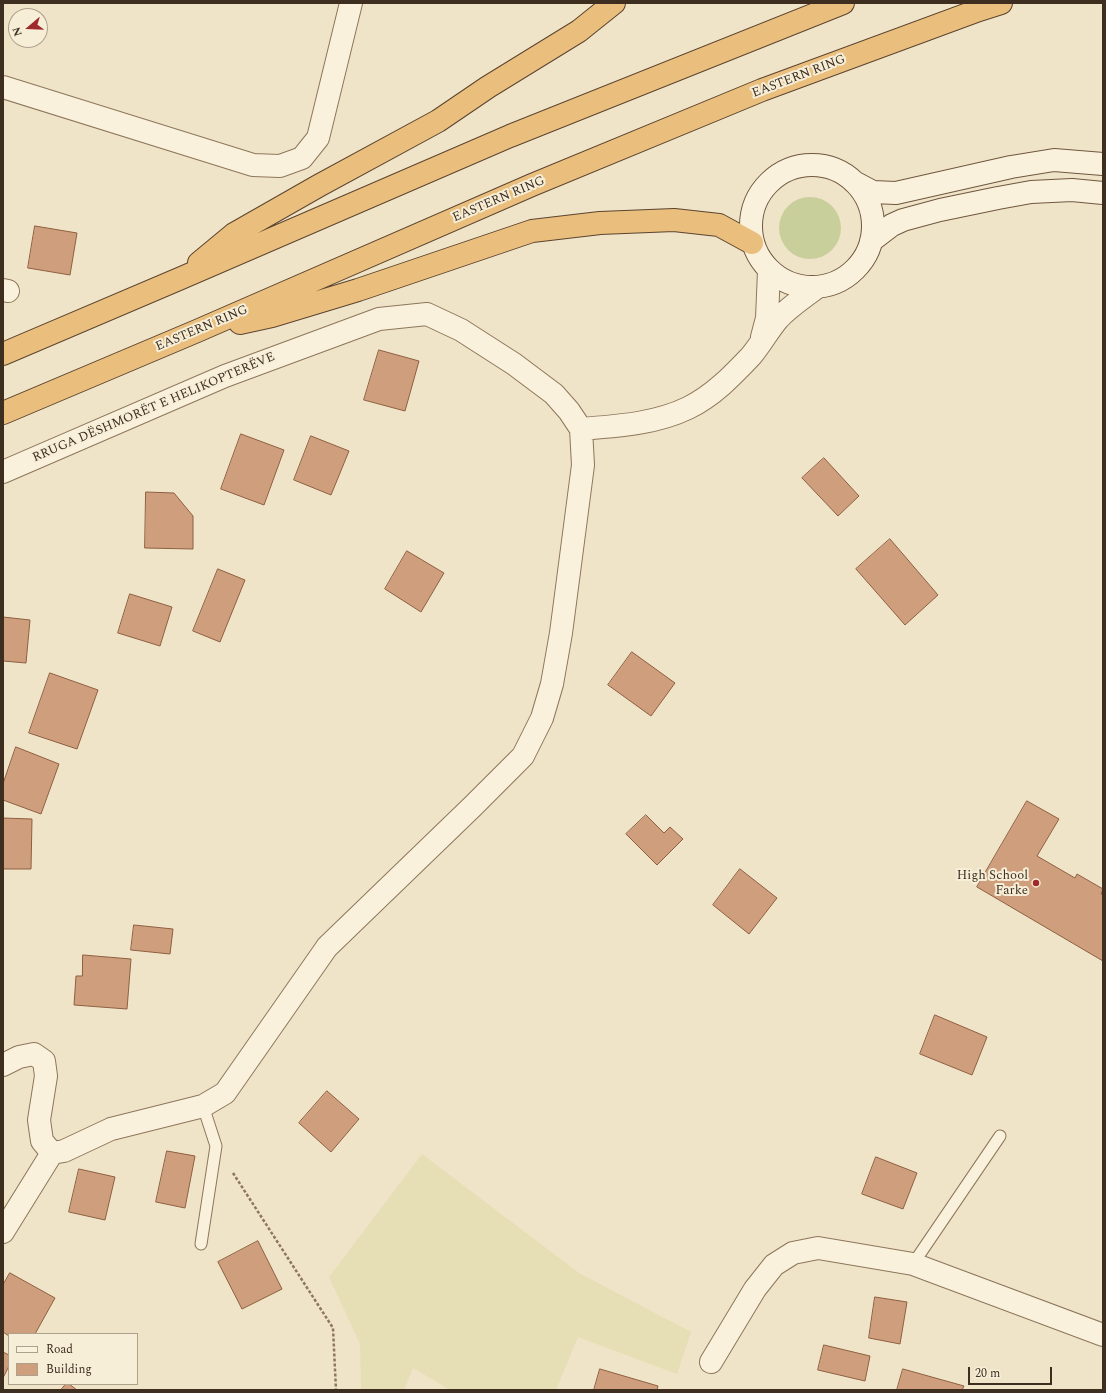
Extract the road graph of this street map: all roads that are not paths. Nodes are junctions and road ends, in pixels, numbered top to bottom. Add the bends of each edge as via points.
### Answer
1 (351, 3) edge
2 (614, 3) edge
3 (842, 3) edge
4 (1001, 3) edge
5 (3, 87) edge
6 (1103, 164) edge
7 (854, 182) junction
8 (1103, 194) edge
9 (871, 241) junction
10 (752, 243) junction
11 (769, 271) junction
12 (179, 279) junction
13 (816, 288) junction
14 (197, 331) junction
15 (761, 344) junction
16 (3, 354) edge
17 (3, 413) edge
18 (581, 429) junction
19 (3, 472) edge
20 (3, 1065) edge
21 (203, 1106) junction
22 (1000, 1136) dead end
23 (52, 1153) junction
24 (3, 1232) edge
25 (201, 1244) dead end
26 (913, 1264) junction
27 (1103, 1335) edge
28 (711, 1362) dead end

1 - 5 street via 318,138 302,158 280,166 253,164
2 - 12 highway via 579,30 438,121 234,234
3 - 12 highway via 510,136
4 - 14 highway, EASTERN RING via 762,90 525,188
6 - 7 street via 1054,160 1011,166 896,193 873,192
7 - 9 street via 870,210 873,222
7 - 10 street via 841,172 828,167 800,166 785,171 770,180 752,209
8 - 9 street via 1072,190 1031,192 998,198 903,220
9 - 13 street via 864,259 856,269 832,285
10 - 11 street
10 - 14 highway via 719,225 674,220 600,223 532,231 294,310
11 - 13 street via 783,281 799,287
11 - 15 street via 767,318
12 - 16 highway
13 - 15 street via 779,319
14 - 17 highway, EASTERN RING
15 - 18 street via 730,377 688,408 648,421
18 - 19 street, RRUGA DËSHMORËT E HELIKOPTERËVE via 554,394 520,368 461,330 427,314 379,319 225,376
18 - 21 street via 583,465 552,684 542,718 523,756 328,946 225,1092
20 - 23 street via 19,1057 34,1054 44,1060 46,1076 39,1120 42,1141
21 - 23 street via 111,1129 64,1151
21 - 25 lane via 216,1146
22 - 26 lane
23 - 24 street
26 - 27 street
26 - 28 street via 818,1248 793,1253 774,1265 755,1289

